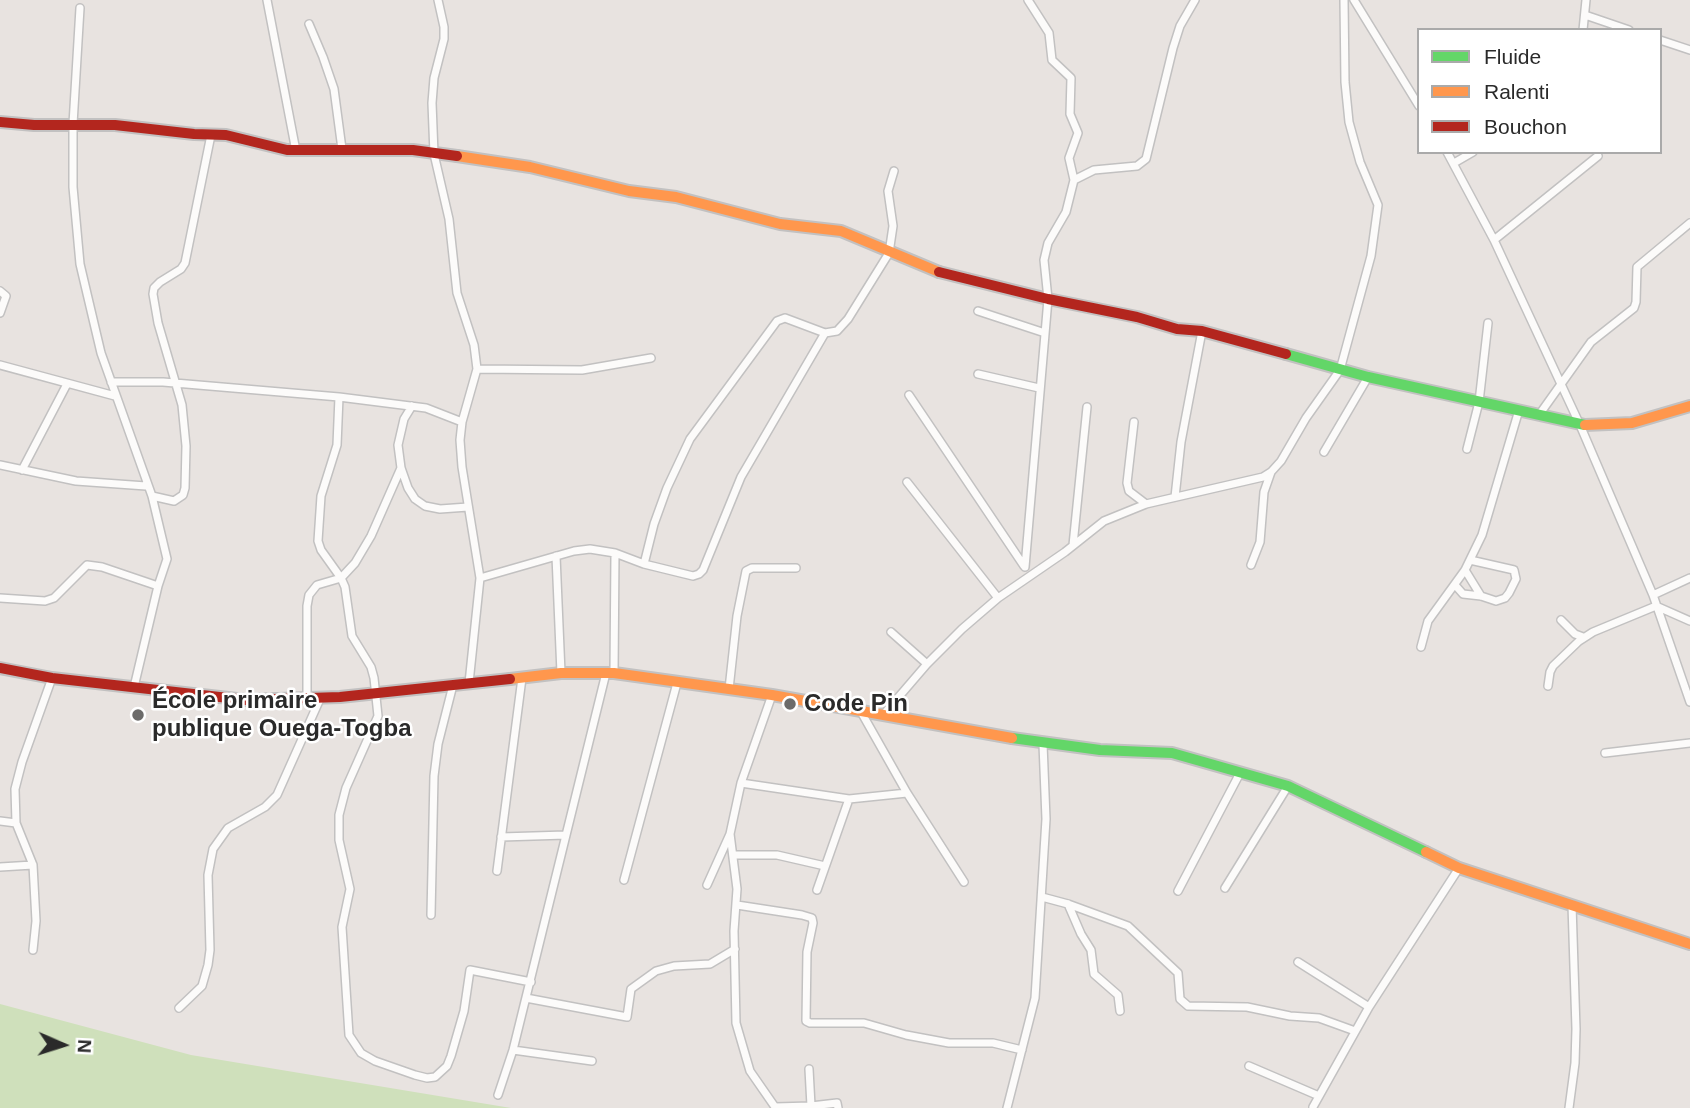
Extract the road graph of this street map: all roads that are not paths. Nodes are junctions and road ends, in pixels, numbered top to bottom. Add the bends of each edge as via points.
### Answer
1 (267, 0) edge
2 (438, 0) edge
3 (1028, 0) edge
4 (1195, 0) edge
5 (1343, 0) edge
6 (1354, 0) edge
7 (1586, 0) edge
8 (80, 8) dead end
9 (1585, 15) junction
10 (309, 24) dead end
11 (1583, 28) edge
12 (1623, 28) edge
13 (1662, 41) edge
14 (1690, 50) edge
15 (1417, 103) edge
16 (0, 122) edge
17 (73, 124) junction
18 (211, 135) junction
19 (342, 149) junction
20 (296, 151) junction
21 (434, 153) junction
22 (1448, 154) edge
23 (1470, 154) edge
24 (1598, 156) dead end
25 (1454, 163) junction
26 (894, 171) dead end
27 (1073, 180) junction
28 (1690, 223) edge
29 (1494, 240) junction
30 (889, 253) junction
31 (0, 291) edge
32 (1048, 299) junction
33 (978, 311) dead end
34 (0, 313) edge
35 (1488, 323) dead end
36 (1202, 331) junction
37 (825, 333) junction
38 (1045, 333) junction
39 (651, 359) dead end
40 (0, 365) edge
41 (477, 369) junction
42 (1340, 370) junction
43 (978, 374) dead end
44 (1368, 377) junction
45 (111, 382) junction
46 (177, 383) junction
47 (1560, 383) junction
48 (67, 384) junction
49 (1040, 388) junction
50 (909, 395) dead end
51 (115, 396) junction
52 (339, 397) junction
53 (1479, 402) junction
54 (412, 406) junction
55 (1690, 406) edge
56 (1087, 407) dead end
57 (1519, 410) junction
58 (1539, 415) junction
59 (462, 422) junction
60 (1134, 422) dead end
61 (1580, 425) junction
62 (1467, 449) dead end
63 (1324, 452) dead end
64 (0, 465) edge
65 (401, 467) junction
66 (22, 470) junction
67 (1272, 472) junction
68 (907, 482) dead end
69 (146, 486) junction
70 (152, 496) junction
71 (1175, 497) junction
72 (1146, 504) junction
73 (468, 507) junction
74 (1073, 545) junction
75 (615, 553) junction
76 (556, 556) junction
77 (1470, 560) junction
78 (644, 564) junction
79 (1251, 565) dead end
80 (1025, 567) junction
81 (796, 568) dead end
82 (1465, 570) junction
83 (1031, 575) junction
84 (341, 578) junction
85 (480, 578) junction
86 (1690, 578) edge
87 (1455, 585) junction
88 (158, 586) junction
89 (1653, 595) junction
90 (1481, 596) junction
91 (0, 598) edge
92 (998, 598) junction
93 (1656, 606) junction
94 (1561, 620) dead end
95 (1690, 621) edge
96 (891, 632) dead end
97 (1583, 637) junction
98 (1421, 647) dead end
99 (927, 664) junction
100 (0, 668) edge
101 (561, 673) junction
102 (610, 673) junction
103 (52, 678) junction
104 (522, 678) junction
105 (469, 683) junction
106 (677, 683) junction
107 (453, 685) junction
108 (1548, 686) dead end
109 (134, 687) junction
110 (729, 689) junction
111 (376, 693) junction
112 (772, 695) junction
113 (307, 699) junction
114 (320, 699) junction
115 (1690, 702) edge
116 (860, 710) junction
117 (884, 714) junction
118 (1690, 743) edge
119 (1043, 744) junction
120 (1605, 753) dead end
121 (1240, 773) junction
122 (741, 783) junction
123 (1288, 786) junction
124 (907, 793) junction
125 (849, 799) junction
126 (0, 821) edge
127 (16, 823) junction
128 (730, 834) junction
129 (566, 835) junction
130 (501, 837) junction
131 (734, 855) junction
132 (33, 864) junction
133 (825, 866) junction
134 (0, 867) edge
135 (1459, 868) junction
136 (497, 871) dead end
137 (624, 880) dead end
138 (964, 882) dead end
139 (707, 885) dead end
140 (1225, 888) dead end
141 (817, 890) dead end
142 (1178, 891) dead end
143 (1042, 897) junction
144 (1068, 904) junction
145 (737, 905) junction
146 (1572, 905) junction
147 (431, 915) dead end
148 (1690, 943) edge
149 (735, 949) junction
150 (33, 950) dead end
151 (1298, 962) dead end
152 (531, 982) junction
153 (526, 999) junction
154 (1369, 1007) junction
155 (178, 1008) dead end
156 (1120, 1011) dead end
157 (1355, 1031) junction
158 (513, 1050) junction
159 (1022, 1050) junction
160 (592, 1061) dead end
161 (1249, 1066) dead end
162 (809, 1069) dead end
163 (498, 1095) dead end
164 (1320, 1096) junction
165 (811, 1106) junction
166 (1313, 1107) edge
167 (838, 1108) edge
168 (1007, 1108) edge
169 (1569, 1108) edge

1 - 20 street
2 - 21 street via 444,39 433,91
3 - 27 street via 1049,33 1052,60 1073,84 1070,114 1078,133 1069,158
4 - 27 street via 1172,48 1146,159 1137,166 1094,170
5 - 42 street via 1349,122 1378,205 1371,256
6 - 15 street
7 - 9 street
8 - 17 street
9 - 11 street
9 - 12 street
10 - 19 street via 334,89
13 - 14 street
16 - 17 street
17 - 18 street
17 - 45 street via 80,264
18 - 20 street via 238,136
18 - 46 street via 185,263 160,282 153,295
19 - 20 street
19 - 21 street
21 - 30 street via 530,167 780,224 841,231
21 - 41 street via 449,219 457,293
22 - 25 street
23 - 25 street
24 - 29 street
25 - 29 street
26 - 30 street via 888,191 893,226
27 - 32 street via 1066,212 1045,251
28 - 47 street via 1640,263 1635,271 1634,308 1599,333
29 - 47 street
30 - 32 street via 929,269
30 - 37 street via 842,327
31 - 34 street via 6,296
32 - 36 street
32 - 38 street
33 - 38 street
35 - 53 street
36 - 42 street
36 - 71 street
37 - 78 street via 741,477 703,570 693,576
37 - 78 street via 785,318 777,321 690,439 667,488
38 - 49 street
39 - 41 street via 582,370
40 - 48 street
41 - 59 street
42 - 44 street
42 - 67 street
43 - 49 street
44 - 53 street
44 - 63 street
45 - 46 street
45 - 51 street
46 - 52 street
46 - 70 street via 185,423 186,488 174,501
47 - 58 street
47 - 61 street
48 - 51 street
48 - 66 street
49 - 80 street
50 - 80 street
51 - 69 street
52 - 54 street
52 - 84 street via 337,445 321,496 318,524 321,551
53 - 57 street
53 - 62 street
54 - 59 street
54 - 65 street via 400,433
55 - 61 street via 1632,423
56 - 74 street
57 - 58 street
57 - 77 street via 1491,508
58 - 61 street
59 - 73 street via 460,452
60 - 72 street via 1127,483 1129,491
61 - 89 street
64 - 66 street
65 - 73 street via 408,488 425,506
65 - 84 street via 371,536
66 - 69 street via 76,481
67 - 71 street
67 - 79 street via 1264,492 1260,542
68 - 92 street
69 - 70 street
70 - 88 street via 167,559
71 - 72 street
72 - 74 street via 1104,521
73 - 85 street
74 - 83 street
75 - 76 street via 590,549
75 - 78 street
75 - 102 street
76 - 85 street
76 - 101 street
77 - 82 street
77 - 90 street via 1510,568 1516,574 1501,600
80 - 83 street
81 - 110 street via 746,571
82 - 87 street
82 - 90 street
83 - 92 street
84 - 111 street via 352,636 371,667
84 - 113 street via 317,585 309,595
85 - 105 street
86 - 89 street
87 - 90 street via 1463,594
87 - 98 street via 1428,621
88 - 91 street via 87,565 54,598
88 - 109 street
89 - 93 street
92 - 99 street
93 - 95 street
93 - 97 street
93 - 115 street
94 - 97 street
96 - 99 street
97 - 108 street via 1553,666
99 - 117 street
100 - 103 street
101 - 102 street
101 - 104 street
102 - 106 street
102 - 129 street
103 - 109 street
103 - 127 street via 15,789
104 - 105 street
104 - 130 street
105 - 107 street
106 - 110 street
106 - 137 street
107 - 111 street
107 - 147 street via 434,776
109 - 113 street via 246,700
110 - 112 street
111 - 114 street
111 - 152 street via 378,716 346,788 339,816 339,840 350,889 342,927 349,1035 354,1045 375,1061 435,1077 451,1056 470,970
112 - 116 street
112 - 122 street
113 - 114 street
114 - 155 street via 277,795 228,828 212,849 208,965 202,986
116 - 117 street
116 - 124 street
117 - 119 street
118 - 120 street
119 - 121 street via 1172,753
119 - 143 street
121 - 123 street
121 - 142 street
122 - 125 street
122 - 128 street
123 - 135 street
123 - 140 street
124 - 125 street
124 - 138 street
125 - 133 street
126 - 127 street
127 - 132 street
128 - 131 street
128 - 139 street
129 - 130 street
129 - 152 street
130 - 136 street
131 - 133 street via 777,855
131 - 145 street
132 - 134 street
132 - 150 street
133 - 141 street
135 - 146 street
135 - 154 street
143 - 144 street
143 - 159 street via 1035,998
144 - 156 street via 1091,950 1094,974 1118,995
144 - 157 street via 1128,926 1178,973 1180,999 1188,1006 1247,1007 1309,1016
145 - 149 street
145 - 159 street via 811,918 806,1021 864,1023 949,1043 993,1043
146 - 148 street
146 - 169 street via 1576,1029
149 - 153 street via 709,964 656,971 631,989 627,1017
149 - 165 street via 736,1023 750,1071 775,1107
151 - 154 street
152 - 153 street
153 - 158 street
154 - 157 street
157 - 164 street
158 - 160 street
158 - 163 street
159 - 168 street
161 - 164 street
162 - 165 street
164 - 166 street
165 - 167 street via 837,1103

